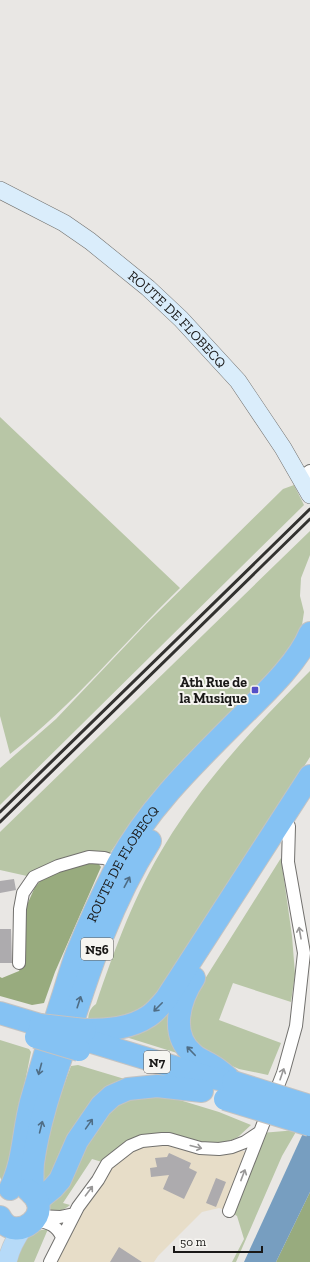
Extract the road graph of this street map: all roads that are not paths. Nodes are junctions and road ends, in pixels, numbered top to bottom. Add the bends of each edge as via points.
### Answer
1 (0, 190) edge
2 (305, 475) edge
3 (310, 495) edge
4 (310, 633) edge
5 (310, 658) edge
6 (310, 776) edge
7 (310, 793) edge
8 (289, 826) junction
9 (119, 863) junction
10 (19, 963) dead end
11 (0, 1013) edge
12 (0, 1026) edge
13 (38, 1031) junction
14 (82, 1039) junction
15 (229, 1090) junction
16 (202, 1091) junction
17 (310, 1106) edge
18 (310, 1125) edge
19 (260, 1132) junction
20 (2, 1206) edge
21 (229, 1211) dead end
22 (33, 1212) junction
23 (74, 1214) junction
24 (62, 1237) junction
25 (7, 1262) edge
26 (50, 1262) edge

1 - 2 street, ROUTE DE FLOBECQ via 64,223 118,262 148,288 211,350 238,381 283,448
2 - 3 street, ROUTE DE FLOBECQ
4 - 9 highway, ROUTE DE FLOBECQ / N56 via 296,658 166,795
22 -> 5 highway, ROUTE DE FLOBECQ / N56 via 33,1165 50,1092 90,967 121,893 141,855 184,791 212,758
6 -> 14 highway via 166,999 148,1017 136,1023
7 - 8 highway
15 -> 8 highway via 213,1065 192,1054 186,1046 179,1029 181,1004 187,988
19 -> 8 street via 283,1073 296,1026 304,953 288,862
9 - 10 street via 89,857 58,866 34,877 23,893 20,909
9 -> 20 highway, ROUTE DE FLOBECQ / N56 via 77,954 42,1063 24,1131 18,1170
11 - 13 highway
12 - 13 highway, N7
13 - 14 highway, N7, bridge
14 - 15 highway, N7 via 207,1077
14 - 16 highway, N7
15 - 16 highway, N7
15 - 17 highway, N7, bridge
15 - 18 highway, N7, bridge
22 -> 16 highway via 60,1180 77,1141 101,1106 112,1096 128,1089 157,1086
21 -> 19 street
23 -> 19 street via 107,1164 130,1146 142,1141 169,1139 200,1148 219,1149 245,1142
20 - 22 highway via 11,1227
20 - 22 highway via 22,1188
22 - 23 street via 60,1217
22 - 24 street via 60,1231
22 - 25 main road via 9,1250
23 - 24 street
24 - 26 street

